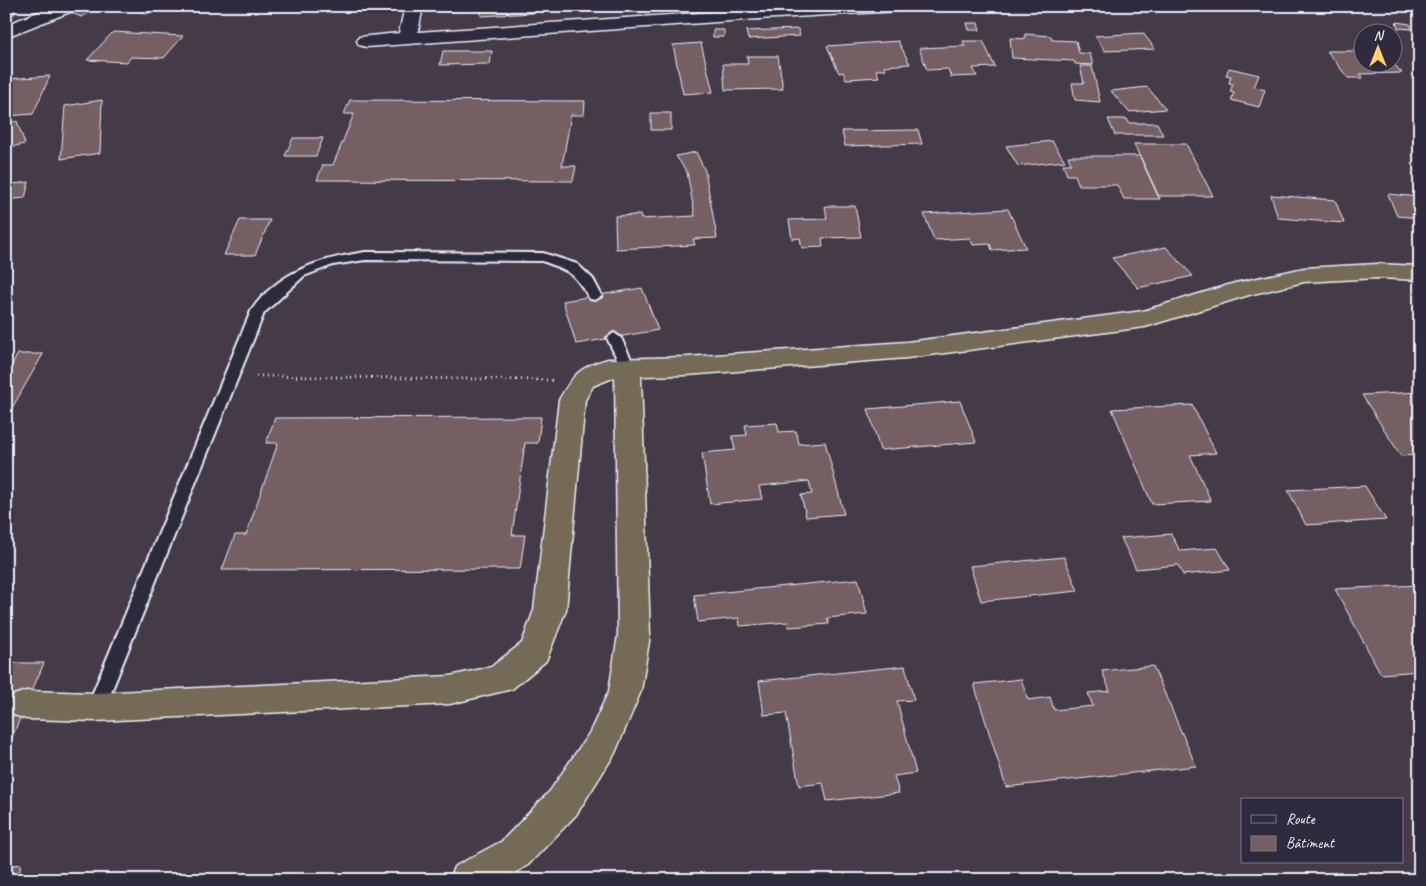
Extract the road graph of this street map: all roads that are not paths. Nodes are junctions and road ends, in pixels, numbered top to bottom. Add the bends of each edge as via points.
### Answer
1 (69, 6) edge
2 (414, 6) edge
3 (898, 6) edge
4 (758, 10) edge
5 (6, 32) edge
6 (408, 37) junction
7 (366, 41) dead end
8 (1420, 273) edge
9 (595, 296) dead end
10 (614, 338) dead end
11 (628, 368) junction
12 (26, 705) dead end
13 (96, 708) junction
14 (467, 880) edge

1 - 5 street
2 - 6 street
3 - 4 street
4 - 6 street
6 - 7 street
8 - 11 highway via 1377,271 1304,275 1244,288 1145,319 907,350
9 - 13 lane via 588,282 572,267 543,257 365,256 331,261 299,273 277,291 258,311
10 - 11 lane
11 - 13 highway via 608,368 584,380 572,400 550,610 535,651 500,680 450,690
11 - 14 highway via 634,635 625,691 603,742 563,803 515,853
12 - 13 highway

